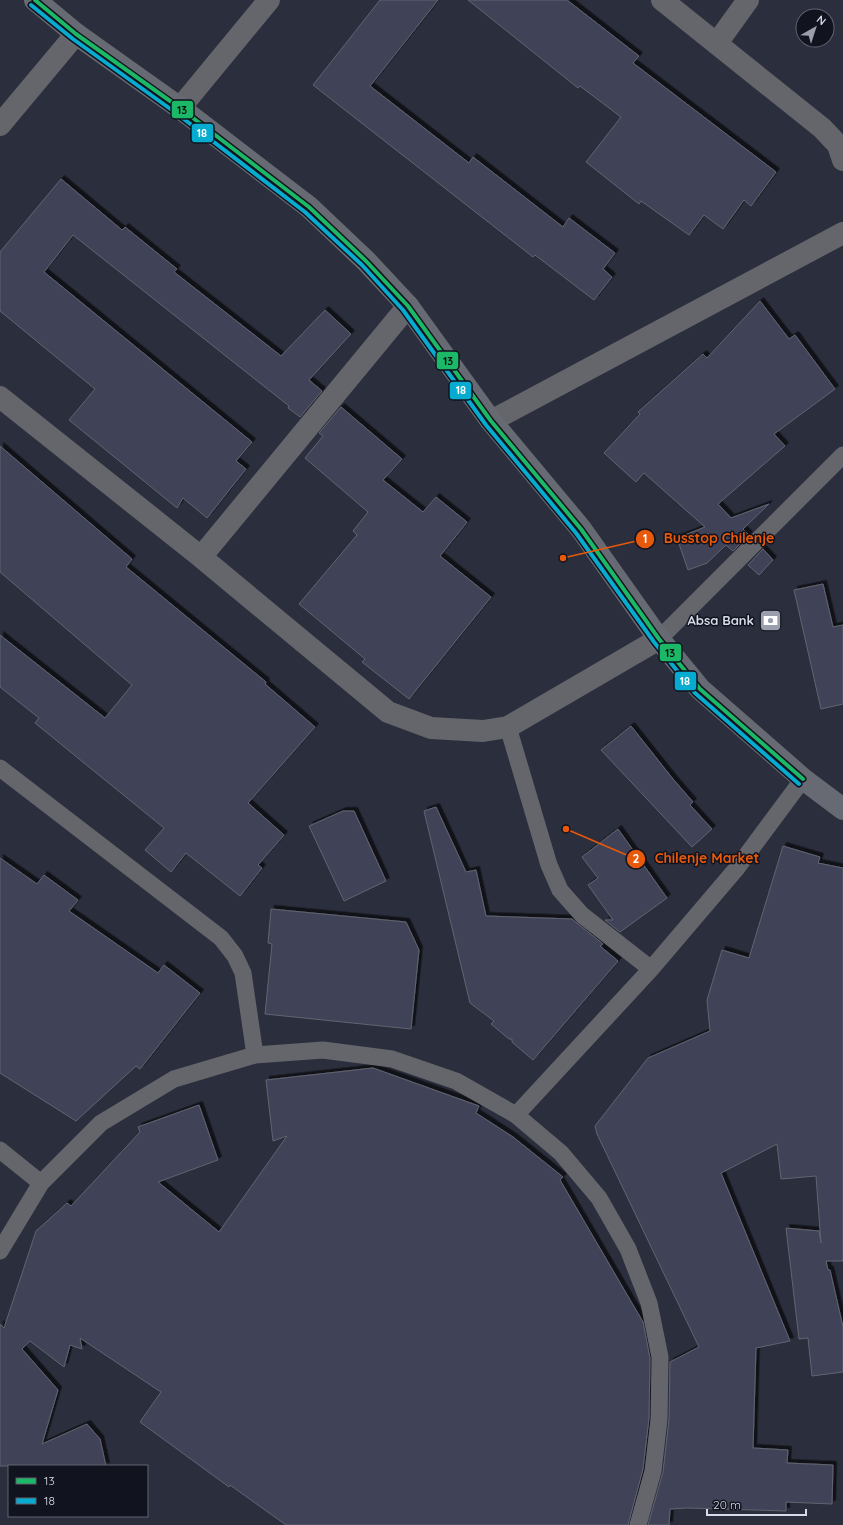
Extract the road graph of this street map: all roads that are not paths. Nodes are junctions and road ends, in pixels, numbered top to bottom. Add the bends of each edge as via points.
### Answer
1 (35, 0) edge
2 (269, 0) edge
3 (662, 0) edge
4 (748, 0) edge
5 (76, 34) junction
6 (717, 43) junction
7 (180, 108) junction
8 (0, 125) edge
9 (843, 160) edge
10 (843, 233) edge
11 (408, 306) junction
12 (0, 397) edge
13 (490, 421) junction
14 (843, 455) edge
15 (201, 557) junction
16 (660, 639) junction
17 (508, 727) junction
18 (0, 768) edge
19 (803, 779) junction
20 (843, 809) edge
21 (651, 968) junction
22 (255, 1055) junction
23 (516, 1115) junction
24 (0, 1150) edge
25 (41, 1183) junction
26 (0, 1251) edge
27 (638, 1525) edge

1 - 5 main road
2 - 7 street
3 - 6 street
4 - 6 street
5 - 7 main road
5 - 8 street
6 - 9 street via 822,128 838,144
7 - 11 main road via 309,207 366,261
10 - 13 street
11 - 13 main road
11 - 15 street
12 - 15 street
13 - 16 main road via 581,529
14 - 16 lane
15 - 17 street via 388,712 431,728 484,731
16 - 17 street
16 - 19 main road via 700,689
17 - 21 lane via 560,890 582,914
18 - 22 lane via 221,938 235,956 243,973
19 - 20 main road
19 - 21 lane via 737,868
21 - 23 lane
22 - 23 lane via 323,1050 392,1059 456,1081
22 - 25 lane via 167,1083 101,1123
23 - 27 lane via 561,1153 598,1198 628,1249 649,1303 660,1357 659,1419 653,1471
24 - 25 lane
25 - 26 lane

